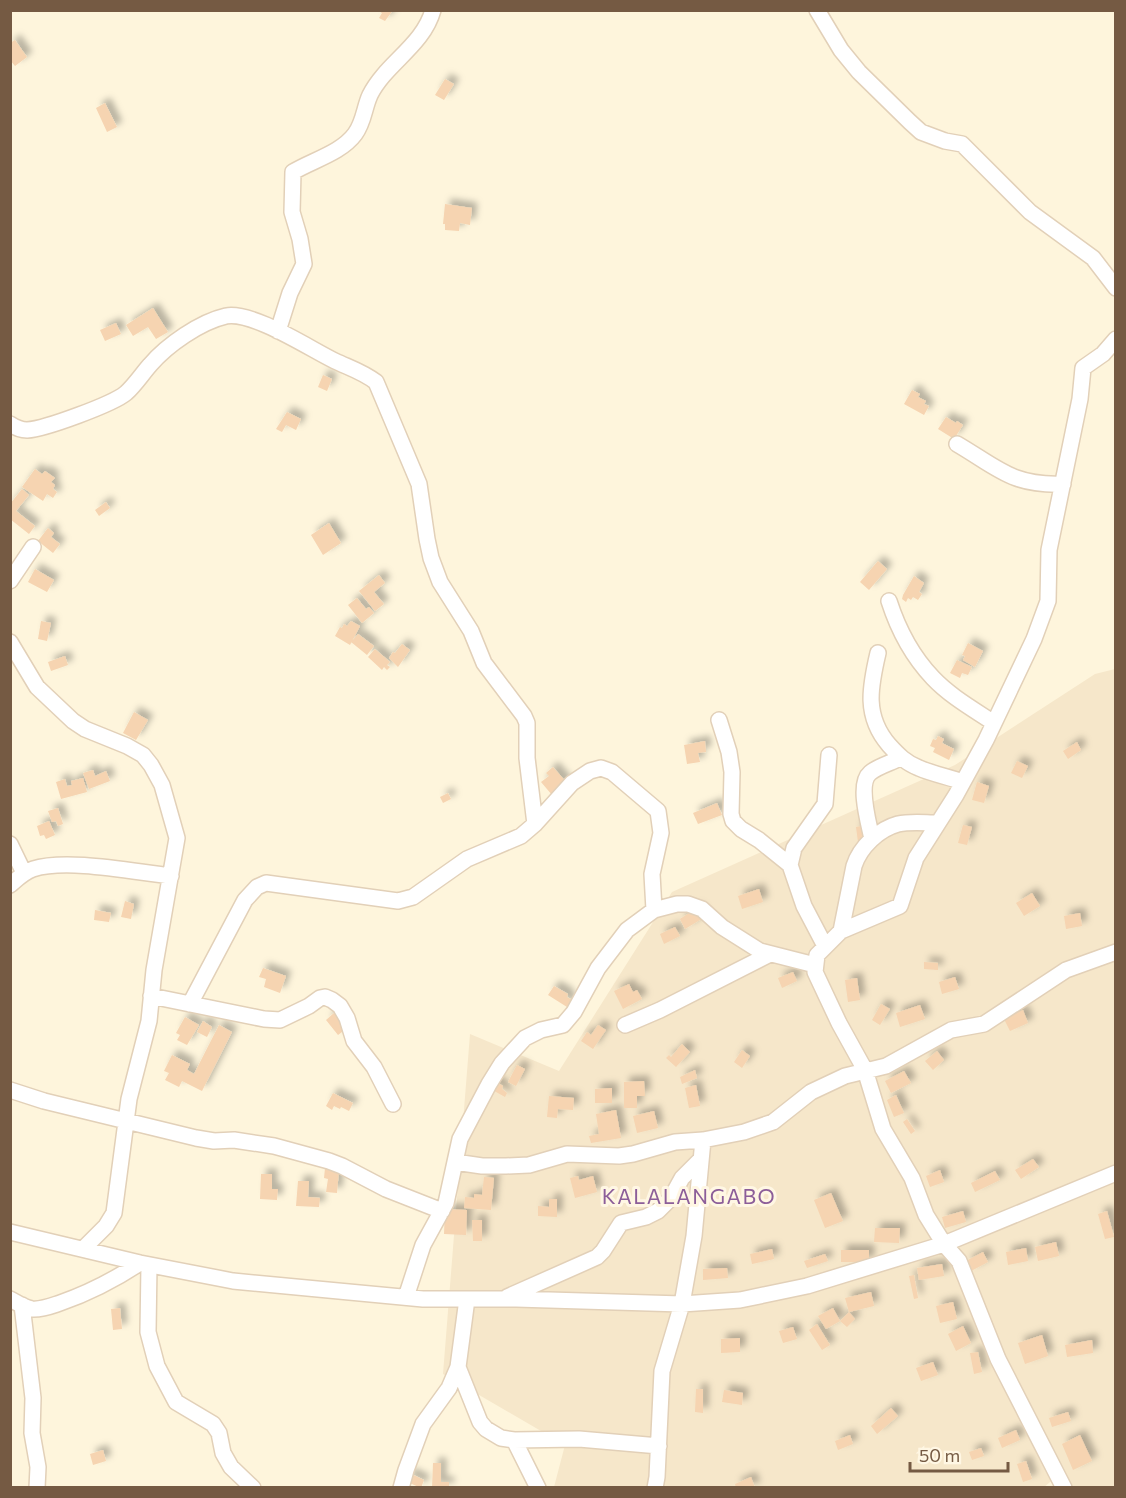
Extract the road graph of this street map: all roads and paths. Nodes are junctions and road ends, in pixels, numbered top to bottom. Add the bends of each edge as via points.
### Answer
1 (433, 10) edge
2 (818, 10) edge
3 (1116, 288) edge
4 (278, 331) junction
5 (1116, 339) edge
6 (10, 424) edge
7 (957, 444) dead end
8 (1063, 484) junction
9 (33, 547) dead end
10 (10, 581) edge
11 (889, 601) dead end
12 (10, 642) edge
13 (879, 653) dead end
14 (719, 720) dead end
15 (994, 723) junction
16 (828, 755) dead end
17 (900, 758) junction
18 (963, 782) junction
19 (938, 823) junction
20 (535, 824) junction
21 (872, 839) junction
22 (10, 844) edge
23 (790, 865) junction
24 (24, 873) junction
25 (171, 876) junction
26 (10, 885) edge
27 (654, 910) junction
28 (841, 931) junction
29 (825, 946) junction
30 (1116, 952) edge
31 (770, 954) junction
32 (815, 965) junction
33 (151, 996) junction
34 (190, 1004) junction
35 (625, 1025) dead end
36 (866, 1070) junction
37 (10, 1090) edge
38 (393, 1104) dead end
39 (126, 1122) junction
40 (703, 1140) junction
41 (700, 1160) junction
42 (455, 1162) junction
43 (1116, 1173) edge
44 (442, 1211) junction
45 (10, 1232) edge
46 (944, 1244) junction
47 (82, 1249) junction
48 (144, 1264) junction
49 (406, 1297) junction
50 (466, 1299) junction
51 (503, 1299) junction
52 (16, 1302) edge
53 (682, 1304) junction
54 (458, 1366) junction
55 (514, 1440) junction
56 (658, 1446) junction
57 (37, 1488) edge
58 (253, 1488) edge
59 (401, 1488) edge
60 (538, 1488) edge
61 (655, 1488) edge
62 (1064, 1488) edge

1 - 4 street via 418,39 370,95 355,134 337,150 293,172 292,212 304,264
2 - 3 street via 853,65 910,122 921,132 962,144 1029,212 1093,258
4 - 6 street via 246,317 227,316 178,340 151,363 126,393 110,402 38,429 25,430
4 - 20 street via 376,382 416,474 431,558 440,582 471,631 484,663 525,719
5 - 8 street via 1083,368
7 - 8 street via 1022,482
8 - 15 street via 1049,550 1048,602
9 - 10 street
11 - 15 street via 912,651 932,678
12 - 25 street via 36,687 73,721 143,755 151,765 162,785 177,838
13 - 17 street via 871,683 874,718 880,735
14 - 23 street via 732,772 733,821
15 - 18 street
16 - 23 street via 825,804 794,848
17 - 18 street
17 - 21 street via 865,779
18 - 19 street
19 - 21 street via 897,824
19 - 28 street via 916,858 900,906
20 - 27 street via 578,778 601,768 612,772 658,811 661,833 652,874
20 - 34 street via 521,836 467,859 406,900 266,883 257,887 245,900
21 - 28 street via 857,856
22 - 24 street
23 - 29 street via 804,906
24 - 25 street via 58,865
24 - 26 street
25 - 33 street
27 - 31 street via 677,904 695,905 738,938
27 - 42 street via 611,948 563,1025 525,1038 502,1063 464,1130
28 - 29 street
29 - 32 street
30 - 36 street via 1066,970 984,1024 951,1030 886,1066
31 - 32 street
31 - 35 street
32 - 36 street via 839,1023
33 - 34 street
33 - 39 street via 149,1022
34 - 38 street via 280,1020 320,998 332,999 347,1018 354,1041 374,1067
36 - 40 street via 811,1092 773,1122
36 - 46 street via 883,1129
37 - 39 street
39 - 44 street via 196,1138 274,1146 329,1161
39 - 47 street via 114,1213
40 - 41 street
40 - 42 street via 675,1142 619,1156 567,1154 529,1165
41 - 51 street via 682,1178 663,1207 621,1223 597,1257
41 - 53 street via 694,1236
42 - 44 street
43 - 46 street
44 - 49 street via 423,1245
45 - 47 street
46 - 53 street via 807,1286 740,1300
46 - 62 street via 959,1261 998,1359
47 - 48 street
48 - 49 street via 233,1281
48 - 52 street via 86,1294 36,1309
48 - 58 street via 148,1332 157,1366 176,1402 213,1424 231,1467
49 - 50 street
50 - 51 street
50 - 54 street
51 - 53 street
52 - 57 street via 33,1398
53 - 56 street via 662,1371
54 - 55 street via 480,1422 501,1438
54 - 59 street via 449,1388 423,1424
55 - 56 street via 579,1439
55 - 60 street
56 - 61 street

